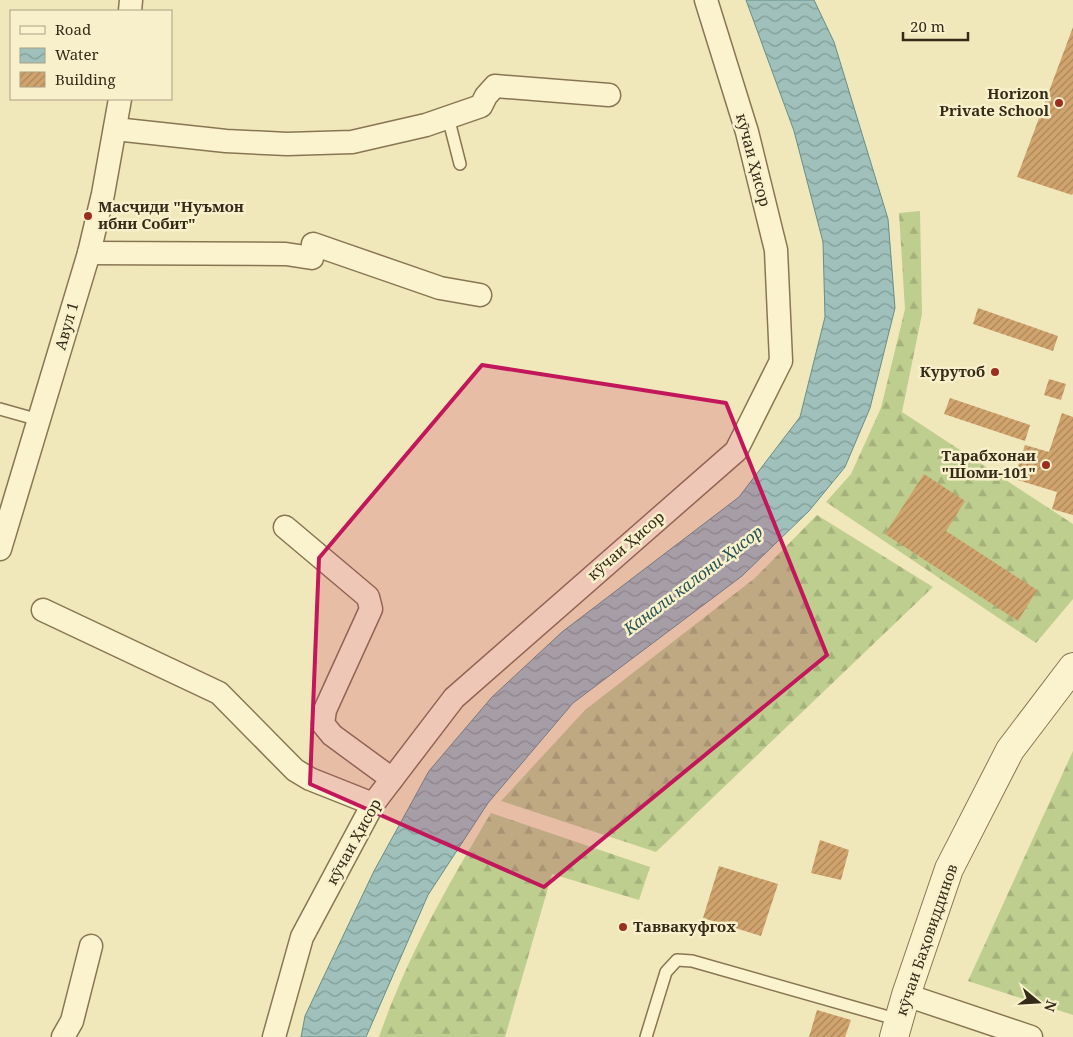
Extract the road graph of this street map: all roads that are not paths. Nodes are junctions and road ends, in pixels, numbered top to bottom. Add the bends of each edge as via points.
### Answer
1 (706, 0) edge
2 (609, 95) dead end
3 (120, 100) edge
4 (448, 117) junction
5 (115, 129) junction
6 (460, 164) dead end
7 (88, 253) junction
8 (480, 295) dead end
9 (0, 409) edge
10 (39, 420) junction
11 (285, 527) dead end
12 (0, 549) edge
13 (43, 610) dead end
14 (1073, 667) edge
15 (392, 779) junction
16 (373, 804) junction
17 (91, 946) dead end
18 (900, 1018) edge
19 (63, 1037) edge
20 (274, 1037) edge
21 (646, 1037) edge
22 (1031, 1037) edge

1 - 15 street, кӯчаи Ҳисор via 747,132 776,250 781,361 736,451 454,698
2 - 4 street via 495,86 481,106
3 - 5 street, Авул 1
4 - 5 street via 352,142 226,142
4 - 6 lane
5 - 7 street, Авул 1
7 - 8 street via 286,254 312,258 313,244 440,288
7 - 10 street, Авул 1
9 - 10 lane
10 - 12 street, Авул 1
11 - 15 street via 368,597 371,609 325,710 323,724 332,735
13 - 16 street via 219,693 295,770
14 - 18 street, кӯчаи Баҳовиддинов via 1010,750 949,869
15 - 16 street, кӯчаи Ҳисор
16 - 20 street, кӯчаи Ҳисор via 302,937
17 - 19 street via 72,1021
18 - 21 lane via 692,961 677,960 666,972
18 - 22 street

